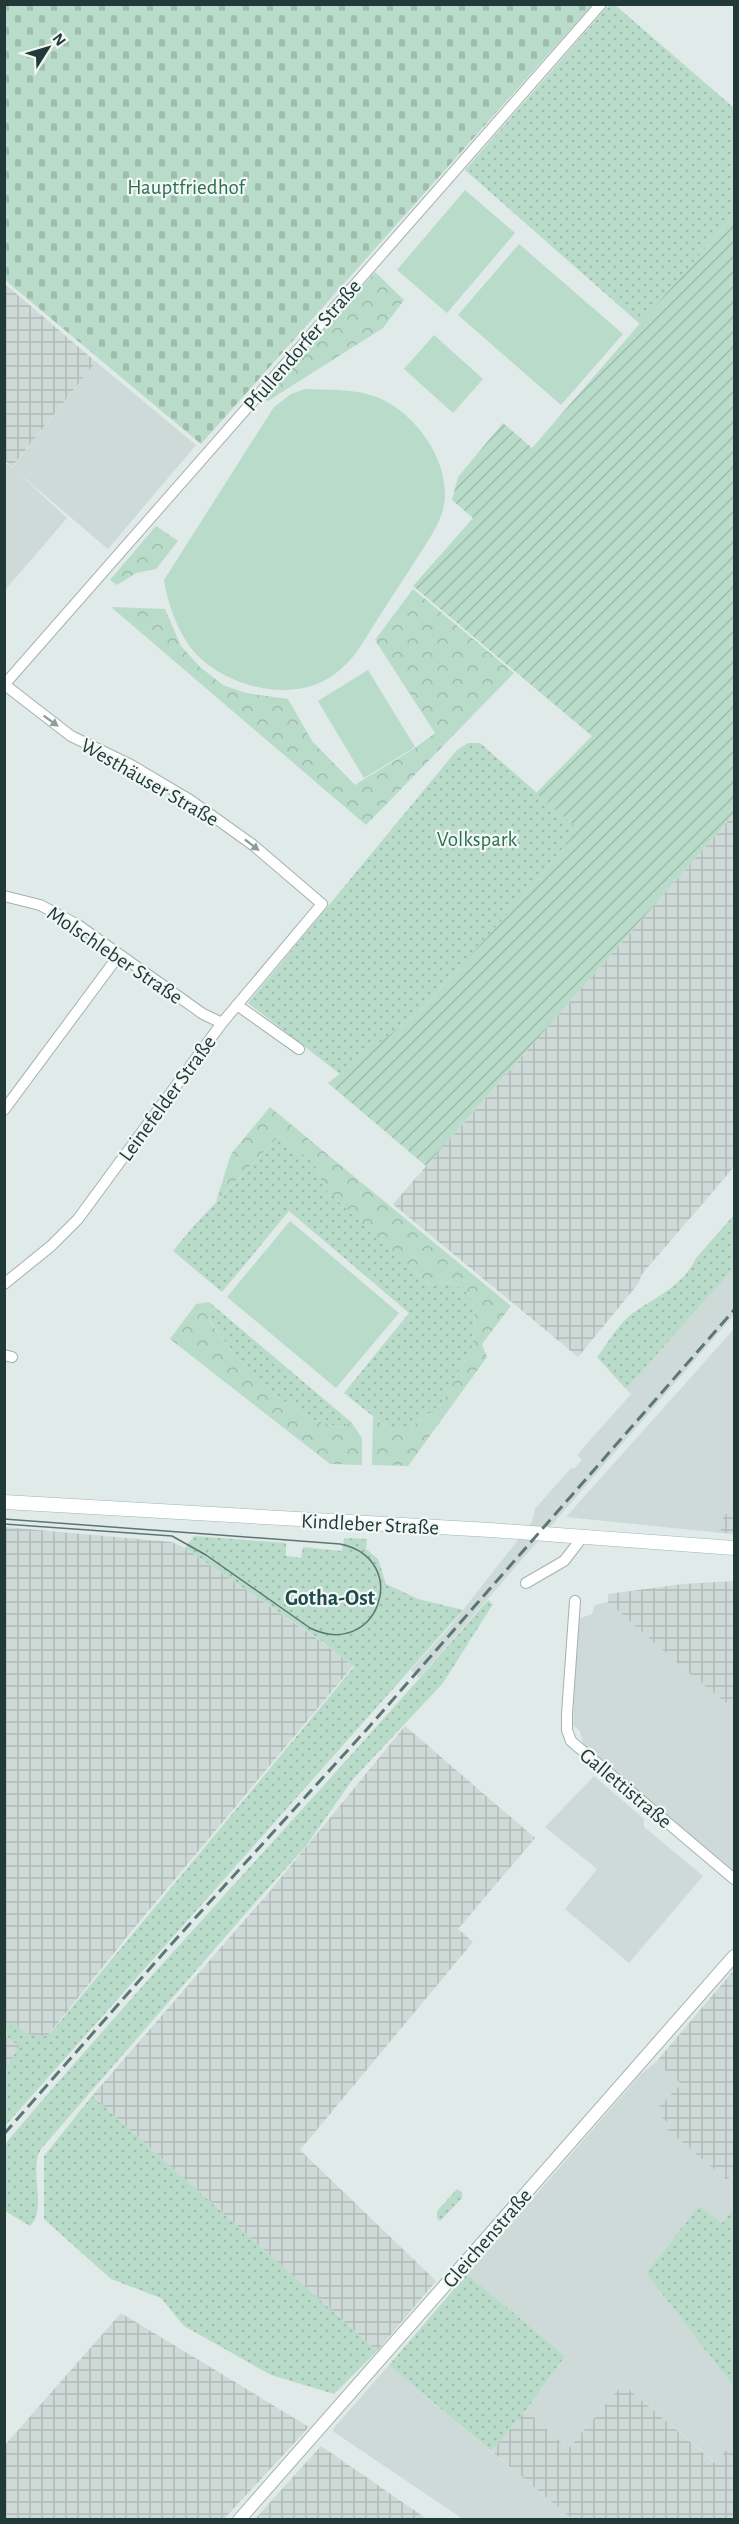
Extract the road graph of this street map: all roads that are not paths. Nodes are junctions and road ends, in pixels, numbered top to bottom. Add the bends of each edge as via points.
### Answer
1 (601, 4) edge
2 (5, 685) edge
3 (4, 896) edge
4 (322, 904) joint
5 (119, 955) junction
6 (237, 1005) junction
7 (222, 1023) junction
8 (299, 1049) dead end
9 (4, 1110) edge
10 (4, 1284) edge
11 (4, 1502) edge
12 (578, 1543) dead end
13 (735, 1548) edge
14 (526, 1583) dead end
15 (575, 1601) dead end
16 (735, 1879) edge
17 (735, 1956) edge
18 (239, 2520) edge

1 - 2 street, Pfullendorfer Straße
2 -> 4 street, Westhäuser Straße via 71,736 190,800 253,845
3 - 5 street, Molschleber Straße via 40,905 78,925
4 - 6 street, Leinefelder Straße
5 - 7 street, Molschleber Straße
5 - 9 street
6 - 7 street, Leinefelder Straße
6 - 8 street
7 - 10 street, Leinefelder Straße via 78,1220
11 - 13 main road, Kindleber Straße
12 - 14 street via 564,1561
15 - 16 street, Gallettistraße via 567,1714 571,1741
17 - 18 street, Gleichenstraße

